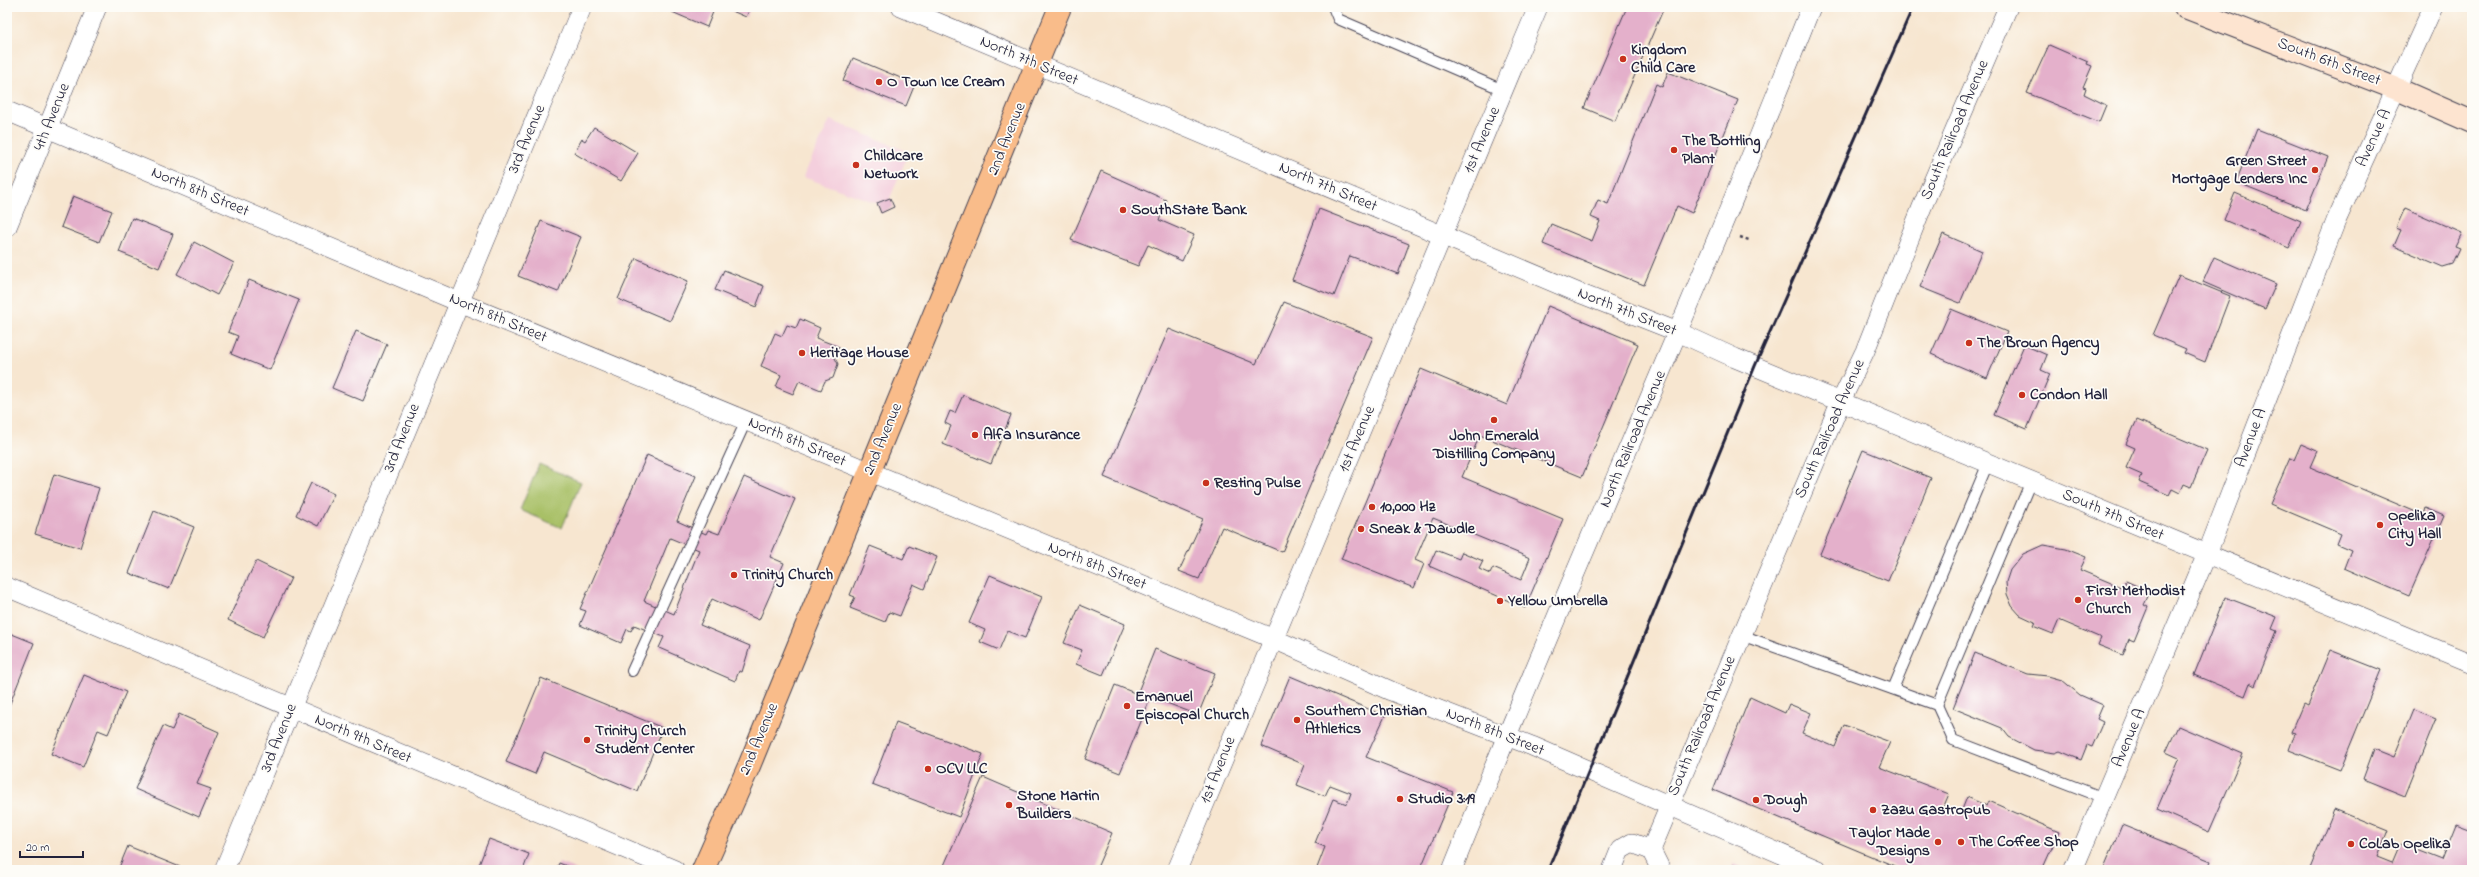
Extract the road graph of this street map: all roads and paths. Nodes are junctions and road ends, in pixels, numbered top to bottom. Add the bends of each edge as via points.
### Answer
1 (97, 7) edge
2 (582, 7) edge
3 (1060, 7) edge
4 (1333, 7) edge
5 (1538, 7) edge
6 (1811, 7) edge
7 (2008, 7) edge
8 (2185, 7) edge
9 (2433, 7) edge
10 (905, 8) edge
11 (1038, 64) junction
12 (2397, 89) junction
13 (1503, 90) junction
14 (7, 111) edge
15 (2472, 122) edge
16 (47, 127) junction
17 (7, 227) edge
18 (1442, 235) junction
19 (459, 302) junction
20 (1678, 332) junction
21 (1755, 366) joint
22 (1841, 401) junction
23 (746, 421) junction
24 (1988, 463) junction
25 (869, 472) junction
26 (2031, 481) junction
27 (2207, 554) junction
28 (7, 587) edge
29 (1741, 634) junction
30 (1274, 639) junction
31 (2472, 664) edge
32 (632, 671) dead end
33 (1894, 689) junction
34 (1937, 705) junction
35 (290, 709) junction
36 (1507, 735) junction
37 (2104, 798) junction
38 (1669, 805) junction
39 (1651, 850) junction
40 (224, 870) edge
41 (675, 870) edge
42 (703, 870) edge
43 (1177, 870) edge
44 (1452, 870) edge
45 (1612, 870) edge
46 (1661, 870) edge
47 (1818, 870) edge
48 (2073, 870) edge

1 - 16 street, 4th Avenue
2 - 19 street, 3rd Avenue
3 - 11 main road, 2nd Avenue
4 - 13 lane via 1338,19
5 - 13 street, 1st Avenue
6 - 20 street, North Railroad Avenue via 1758,142
7 - 22 street, South Railroad Avenue via 1922,206 1865,351
8 - 12 street, South 6th Street
9 - 12 street, Avenue A
10 - 11 street, North 7th Street
11 - 18 street, North 7th Street
11 - 25 main road, 2nd Avenue
12 - 15 street, South 6th Street
12 - 27 street, Avenue A via 2336,221
13 - 18 street, 1st Avenue
14 - 16 street, North 8th Street
16 - 17 street, 4th Avenue
16 - 19 street, North 8th Street
18 - 20 street, North 7th Street
18 - 30 street, 1st Avenue
19 - 23 street, North 8th Street
19 - 35 street, 3rd Avenue
20 - 21 street, North 7th Street
20 - 36 street, North Railroad Avenue
21 - 22 street, South 7th Street
22 - 24 street, South 7th Street
22 - 29 street, South Railroad Avenue
23 - 25 street, North 8th Street
23 - 32 lane
24 - 26 street, South 7th Street
24 - 33 lane
25 - 30 street, North 8th Street
25 - 42 main road, 2nd Avenue
26 - 27 street, South 7th Street
26 - 34 lane
27 - 31 street, South 7th Street
27 - 37 street, Avenue A
28 - 35 street, North 9th Street
29 - 33 lane
29 - 38 street, South Railroad Avenue
30 - 36 street, North 8th Street via 1391,691
30 - 43 street, 1st Avenue
33 - 34 lane
34 - 37 lane via 1953,740
35 - 40 street, 3rd Avenue
35 - 41 street, North 9th Street
36 - 38 street, North 8th Street
36 - 44 street, North Railroad Avenue
37 - 48 street, Avenue A
38 - 39 street, South Railroad Avenue
38 - 47 street, North 8th Street
39 - 45 street via 1632,843 1620,850
39 - 46 street

